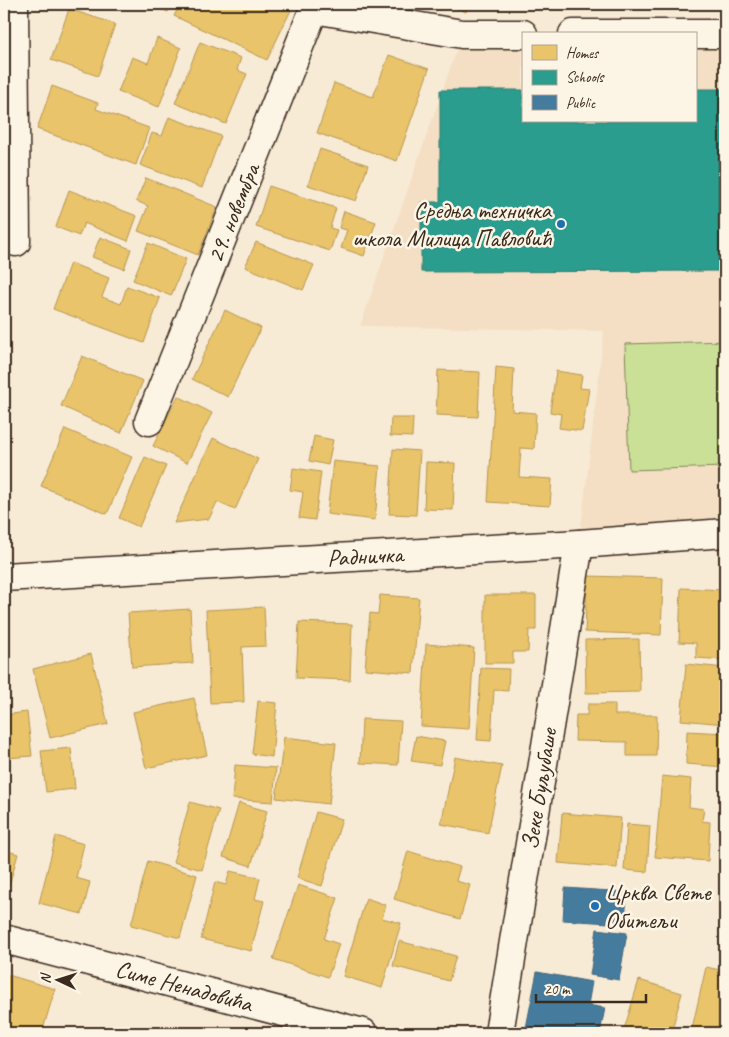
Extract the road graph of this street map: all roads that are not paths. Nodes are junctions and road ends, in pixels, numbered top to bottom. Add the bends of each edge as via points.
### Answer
1 (14, 4) edge
2 (315, 7) edge
3 (522, 34) edge
4 (696, 34) edge
5 (725, 34) edge
6 (16, 242) dead end
7 (149, 421) dead end
8 (725, 533) edge
9 (579, 544) junction
10 (4, 577) edge
11 (4, 940) edge
12 (363, 1033) edge
13 (500, 1033) edge

1 - 6 street
2 - 3 street via 462,34
2 - 7 street, 29. новембра
4 - 5 street
8 - 9 street, Радничка
9 - 10 street, Радничка
9 - 13 street, Зеке Буљубаше
11 - 12 street, Симе Ненадовића

